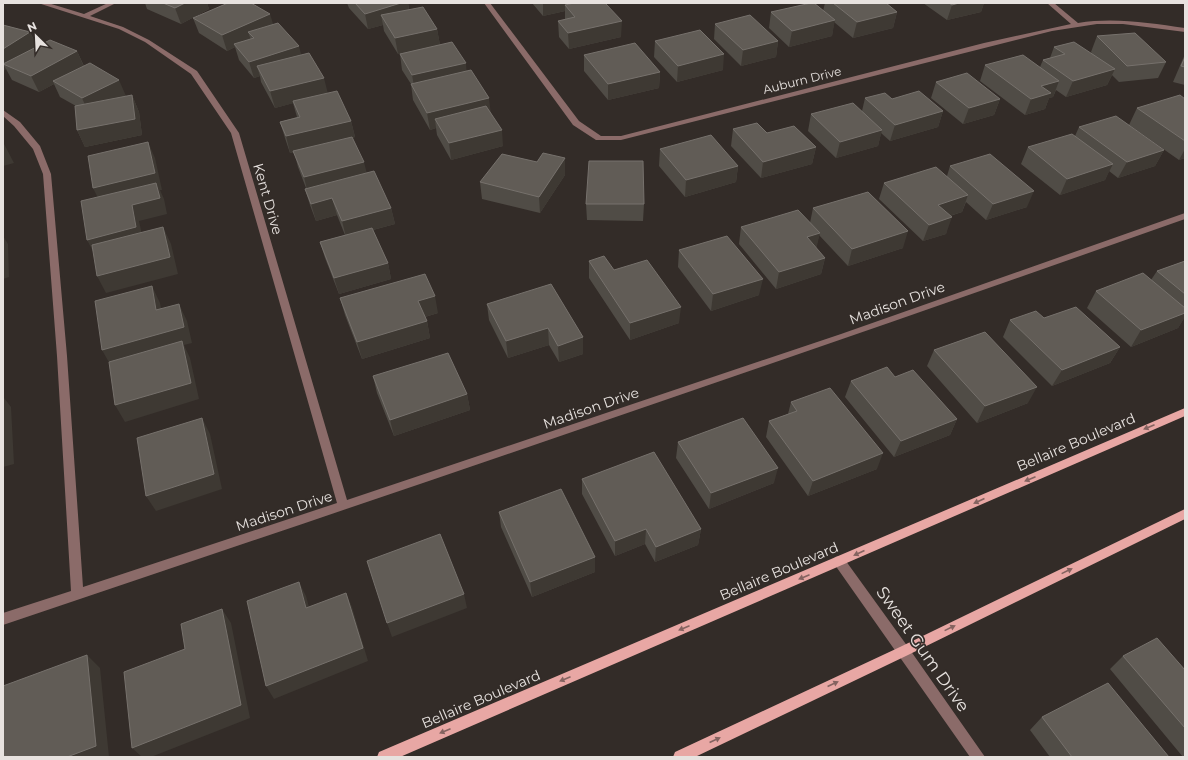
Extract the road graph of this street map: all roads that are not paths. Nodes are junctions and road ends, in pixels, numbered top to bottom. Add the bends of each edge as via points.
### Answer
1 (41, 3) edge
2 (113, 3) edge
3 (488, 3) edge
4 (1050, 3) edge
5 (85, 16) junction
6 (1076, 25) junction
7 (1185, 30) edge
8 (3, 112) edge
9 (1185, 216) edge
10 (1185, 412) edge
11 (343, 506) junction
12 (1185, 514) edge
13 (839, 561) junction
14 (77, 594) junction
15 (3, 619) edge
16 (904, 651) junction
17 (384, 757) edge
18 (680, 757) edge
19 (978, 757) edge

1 - 5 street, Kent Drive
2 - 5 street
3 - 6 street, Auburn Drive via 576,124 599,138 621,138 984,45
4 - 6 street
5 - 11 street, Kent Drive via 147,40 194,73 235,133
6 - 7 street, Auburn Drive via 1123,22
8 - 14 street via 17,124 36,148 47,174
9 - 11 street, Madison Drive via 844,336
10 -> 13 main road, Bellaire Boulevard
11 - 14 street, Madison Drive
16 -> 12 main road
13 - 16 street, Sweet Gum Drive
13 -> 17 main road, Bellaire Boulevard
14 - 15 street, Madison Drive
18 -> 16 main road
16 - 19 street, Sweet Gum Drive

